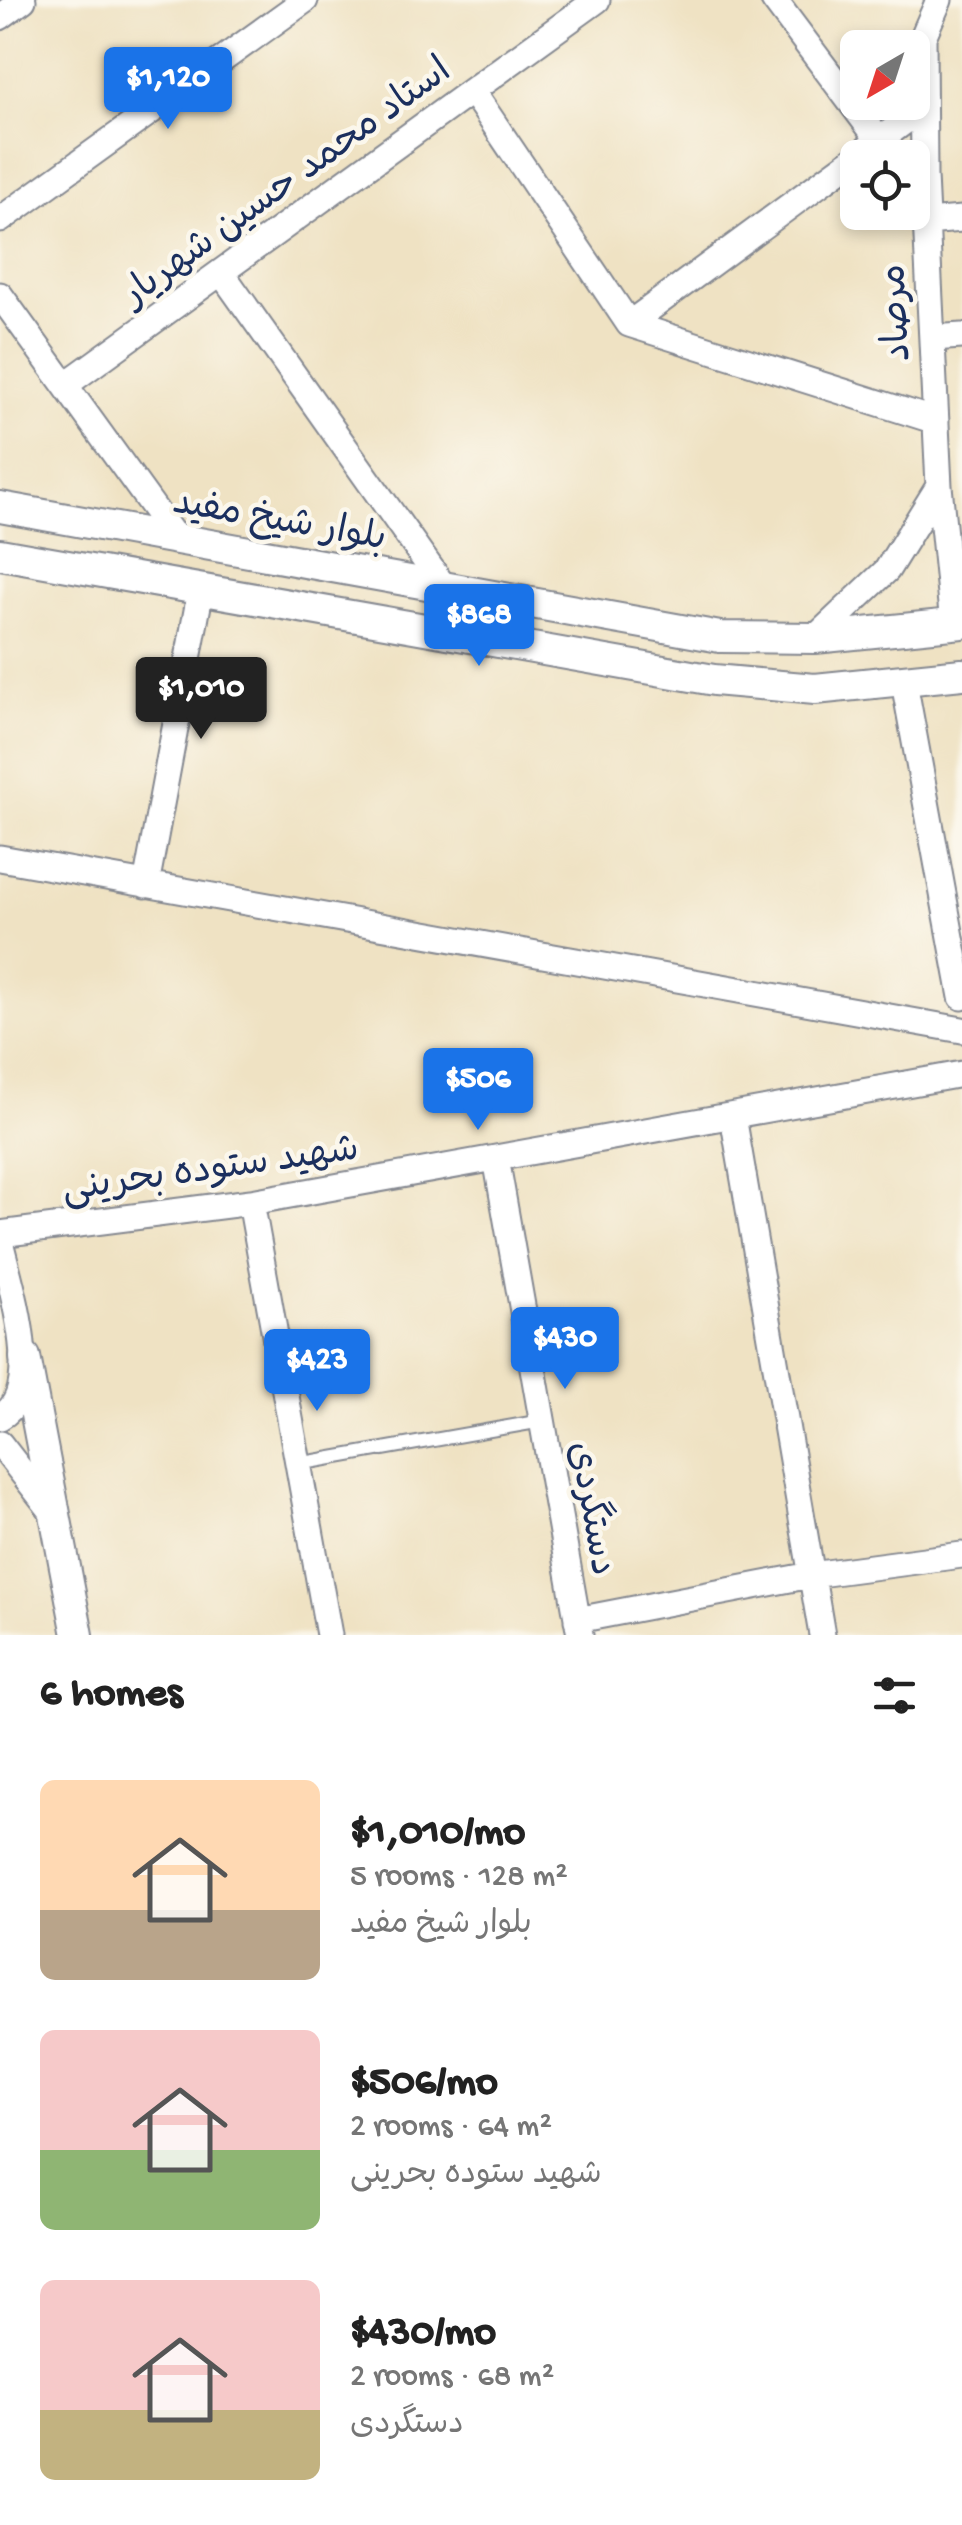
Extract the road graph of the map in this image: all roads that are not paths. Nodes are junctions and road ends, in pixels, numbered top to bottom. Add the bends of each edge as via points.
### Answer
1 (23, 0) edge
2 (304, 0) edge
3 (597, 0) edge
4 (774, 0) edge
5 (939, 0) edge
6 (0, 17) edge
7 (926, 30) edge
8 (472, 91) junction
9 (906, 120) edge
10 (879, 140) joint
11 (840, 169) edge
12 (0, 220) edge
13 (962, 220) edge
14 (930, 222) edge
15 (926, 230) edge
16 (221, 272) junction
17 (0, 295) edge
18 (629, 324) junction
19 (962, 336) edge
20 (932, 338) junction
21 (65, 385) junction
22 (936, 420) junction
23 (947, 474) edge
24 (0, 507) edge
25 (962, 507) edge
26 (176, 539) junction
27 (0, 554) edge
28 (444, 587) junction
29 (201, 589) junction
30 (958, 623) edge
31 (815, 638) junction
32 (962, 674) edge
33 (904, 682) junction
34 (0, 858) edge
35 (146, 886) junction
36 (962, 997) edge
37 (962, 1030) edge
38 (962, 1074) edge
39 (734, 1116) junction
40 (496, 1158) junction
41 (250, 1202) junction
42 (0, 1237) edge
43 (25, 1357) junction
44 (0, 1417) edge
45 (542, 1421) junction
46 (0, 1444) edge
47 (298, 1464) junction
48 (56, 1515) junction
49 (962, 1554) edge
50 (811, 1575) junction
51 (578, 1627) edge
52 (78, 1635) edge
53 (329, 1635) edge
54 (822, 1635) edge

1 - 6 street
2 - 12 street
3 - 8 street, استاد محمد حسین شهریار
4 - 10 street
5 - 7 street, مرصاد
8 - 16 street, استاد محمد حسین شهریار
8 - 18 street
9 - 10 street
11 - 18 street
13 - 14 street
15 - 20 street, مرصاد
16 - 21 street, استاد محمد حسین شهریار
16 - 28 street
17 - 21 street
18 - 22 street
19 - 20 street
20 - 22 street, مرصاد
21 - 26 street
22 - 23 street, مرصاد
23 - 25 street
23 - 30 street, مرصاد
23 - 31 street via 887,570
24 - 26 street, بلوار شیخ مفید
26 - 28 street, بلوار شیخ مفید
27 - 29 street
28 - 31 street, بلوار شیخ مفید via 720,637
29 - 33 street via 714,680 815,689
29 - 35 street
30 - 31 street, بلوار شیخ مفید
32 - 33 street
33 - 36 street
34 - 35 street
35 - 37 street
38 - 39 street, شهید ستوده بحرینی
39 - 40 street, شهید ستوده بحرینی
39 - 50 street
40 - 41 street, شهید ستوده بحرینی
40 - 45 street, دستگردی
41 - 42 street, شهید ستوده بحرینی
41 - 47 street
42 - 43 street
43 - 44 street via 14,1404
43 - 48 street
45 - 47 lane
45 - 51 street, دستگردی
46 - 48 street
47 - 53 street
48 - 52 street
49 - 50 street
50 - 51 street
50 - 54 street

